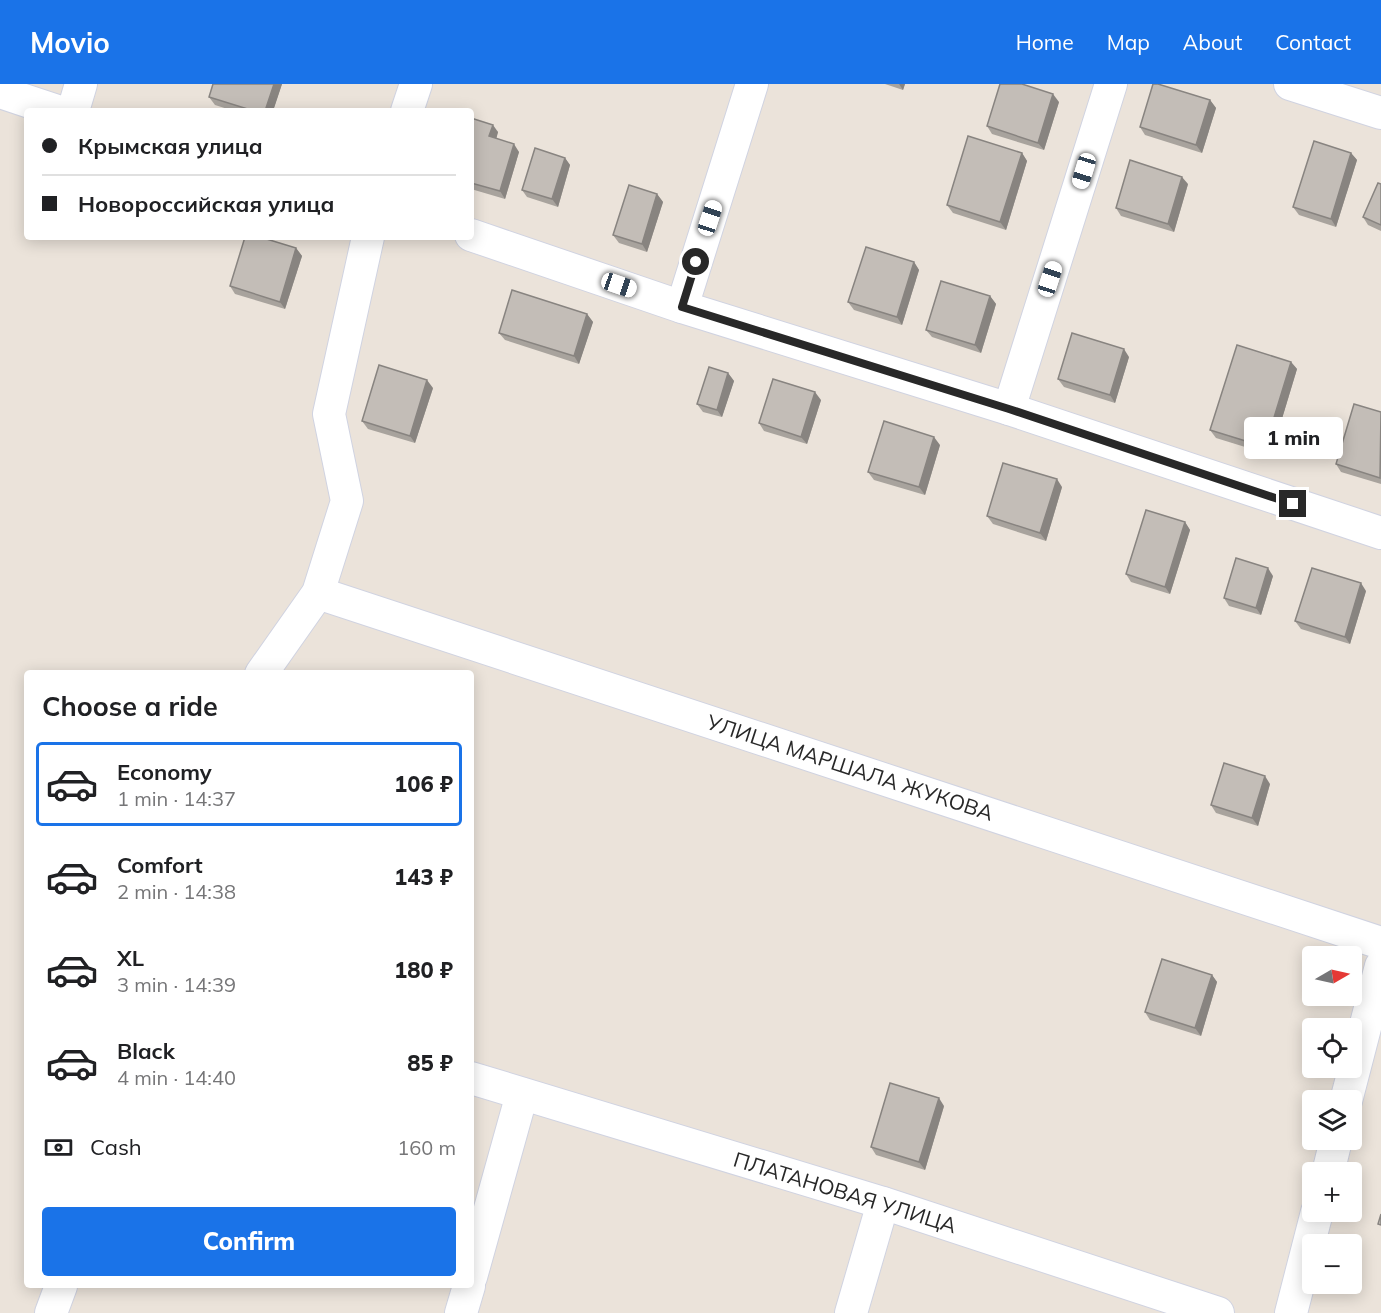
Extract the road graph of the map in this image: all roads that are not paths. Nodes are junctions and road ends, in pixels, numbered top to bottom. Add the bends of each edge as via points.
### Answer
1 (81, 84) edge
2 (416, 84) edge
3 (752, 84) edge
4 (1111, 84) edge
5 (1290, 84) edge
6 (0, 92) edge
7 (48, 108) edge
8 (74, 108) edge
9 (408, 108) edge
10 (1381, 113) edge
11 (474, 237) edge
12 (367, 240) edge
13 (682, 307) junction
14 (1009, 409) junction
15 (1381, 533) edge
16 (318, 593) junction
17 (264, 670) edge
18 (1381, 943) edge
19 (1381, 966) edge
20 (474, 1079) edge
21 (1349, 1090) edge
22 (522, 1094) junction
23 (883, 1203) junction
24 (1314, 1222) edge
25 (474, 1266) edge
26 (60, 1288) edge
27 (468, 1288) edge
28 (51, 1313) edge
29 (461, 1313) edge
30 (851, 1313) edge
31 (1218, 1313) edge
32 (1291, 1313) edge

1 - 8 street
2 - 9 street
3 - 13 street
4 - 14 street
5 - 10 street
6 - 7 street
11 - 13 street
12 - 16 street via 329,414 347,501
13 - 14 street
14 - 15 street
16 - 17 street
16 - 18 street, УЛИЦА МАРШАЛА ЖУКОВА
19 - 21 street
20 - 22 street, ПЛАТАНОВАЯ УЛИЦА
22 - 23 street, ПЛАТАНОВАЯ УЛИЦА
22 - 25 street
23 - 30 street
23 - 31 street, ПЛАТАНОВАЯ УЛИЦА
24 - 32 street
26 - 28 street
27 - 29 street

